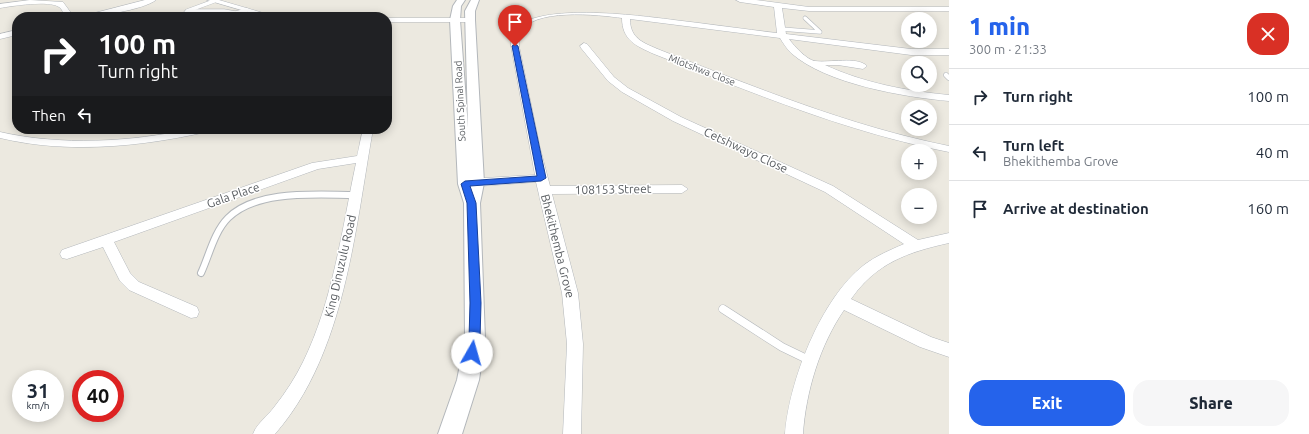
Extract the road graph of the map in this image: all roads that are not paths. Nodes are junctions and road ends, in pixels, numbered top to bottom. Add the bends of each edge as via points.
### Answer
1 (152, 0) edge
2 (212, 0) edge
3 (461, 0) edge
4 (475, 0) edge
5 (740, 0) edge
6 (888, 0) edge
7 (0, 6) edge
8 (778, 6) junction
9 (902, 8) junction
10 (949, 9) edge
11 (247, 10) junction
12 (67, 12) edge
13 (107, 12) edge
14 (186, 12) edge
15 (242, 12) edge
16 (251, 12) edge
17 (626, 15) junction
18 (805, 18) dead end
19 (392, 20) edge
20 (455, 20) junction
21 (470, 20) junction
22 (782, 32) junction
23 (12, 33) edge
24 (0, 37) edge
25 (584, 46) dead end
26 (949, 52) edge
27 (814, 63) junction
28 (863, 66) dead end
29 (949, 98) edge
30 (180, 134) edge
31 (367, 134) edge
32 (0, 135) edge
33 (949, 149) edge
34 (363, 158) junction
35 (471, 183) junction
36 (543, 184) junction
37 (682, 189) dead end
38 (356, 195) junction
39 (949, 238) edge
40 (106, 240) junction
41 (916, 245) junction
42 (67, 254) dead end
43 (201, 273) dead end
44 (841, 301) junction
45 (723, 309) dead end
46 (191, 312) dead end
47 (949, 350) edge
48 (811, 361) junction
49 (262, 434) edge
50 (450, 434) edge
51 (572, 434) edge
52 (794, 434) edge

1 - 13 street
2 - 11 street
2 - 14 lane
3 - 20 street, South Spinal Road via 457,6
4 - 21 street, South Spinal Road via 470,11
5 - 8 street
6 - 9 street
7 - 12 street via 27,2 54,3 63,6
8 - 9 street via 822,9
8 - 22 street
9 - 10 street
11 - 15 lane
11 - 16 street
17 - 22 street
17 - 33 street, Mlotshwa Close via 626,30 630,38 657,52 839,121 903,140
17 - 36 street, Bhekithemba Grove via 582,12 554,14 528,22 516,32 515,46
18 - 22 lane via 820,32
19 - 20 street
20 - 21 street
20 - 35 street, South Spinal Road
21 - 35 street, South Spinal Road
22 - 26 street via 895,50
22 - 27 street via 798,53
23 - 24 street
25 - 41 street, Cetshwayo Close via 608,75 625,90 677,119 829,189
27 - 28 street via 838,62
27 - 29 street via 870,85 910,94
30 - 32 street via 91,143 31,141
31 - 34 street, King Dinuzulu Road
34 - 38 street, King Dinuzulu Road
34 - 40 street, Gala Place via 316,166
35 - 36 street, 108153 Street
35 - 50 street, South Spinal Road via 475,339 468,380
36 - 37 street, 108153 Street
36 - 51 street, Bhekithemba Grove via 564,264 574,319
38 - 43 lane via 281,197 245,206 225,222
38 - 49 street, King Dinuzulu Road via 337,287 314,358 301,385
39 - 41 street
40 - 42 street, Gala Place
40 - 46 street via 125,277 134,286
41 - 44 street via 893,254 869,269
44 - 47 street via 926,342
44 - 48 street via 825,324
45 - 48 lane via 782,347
48 - 52 street via 794,418

